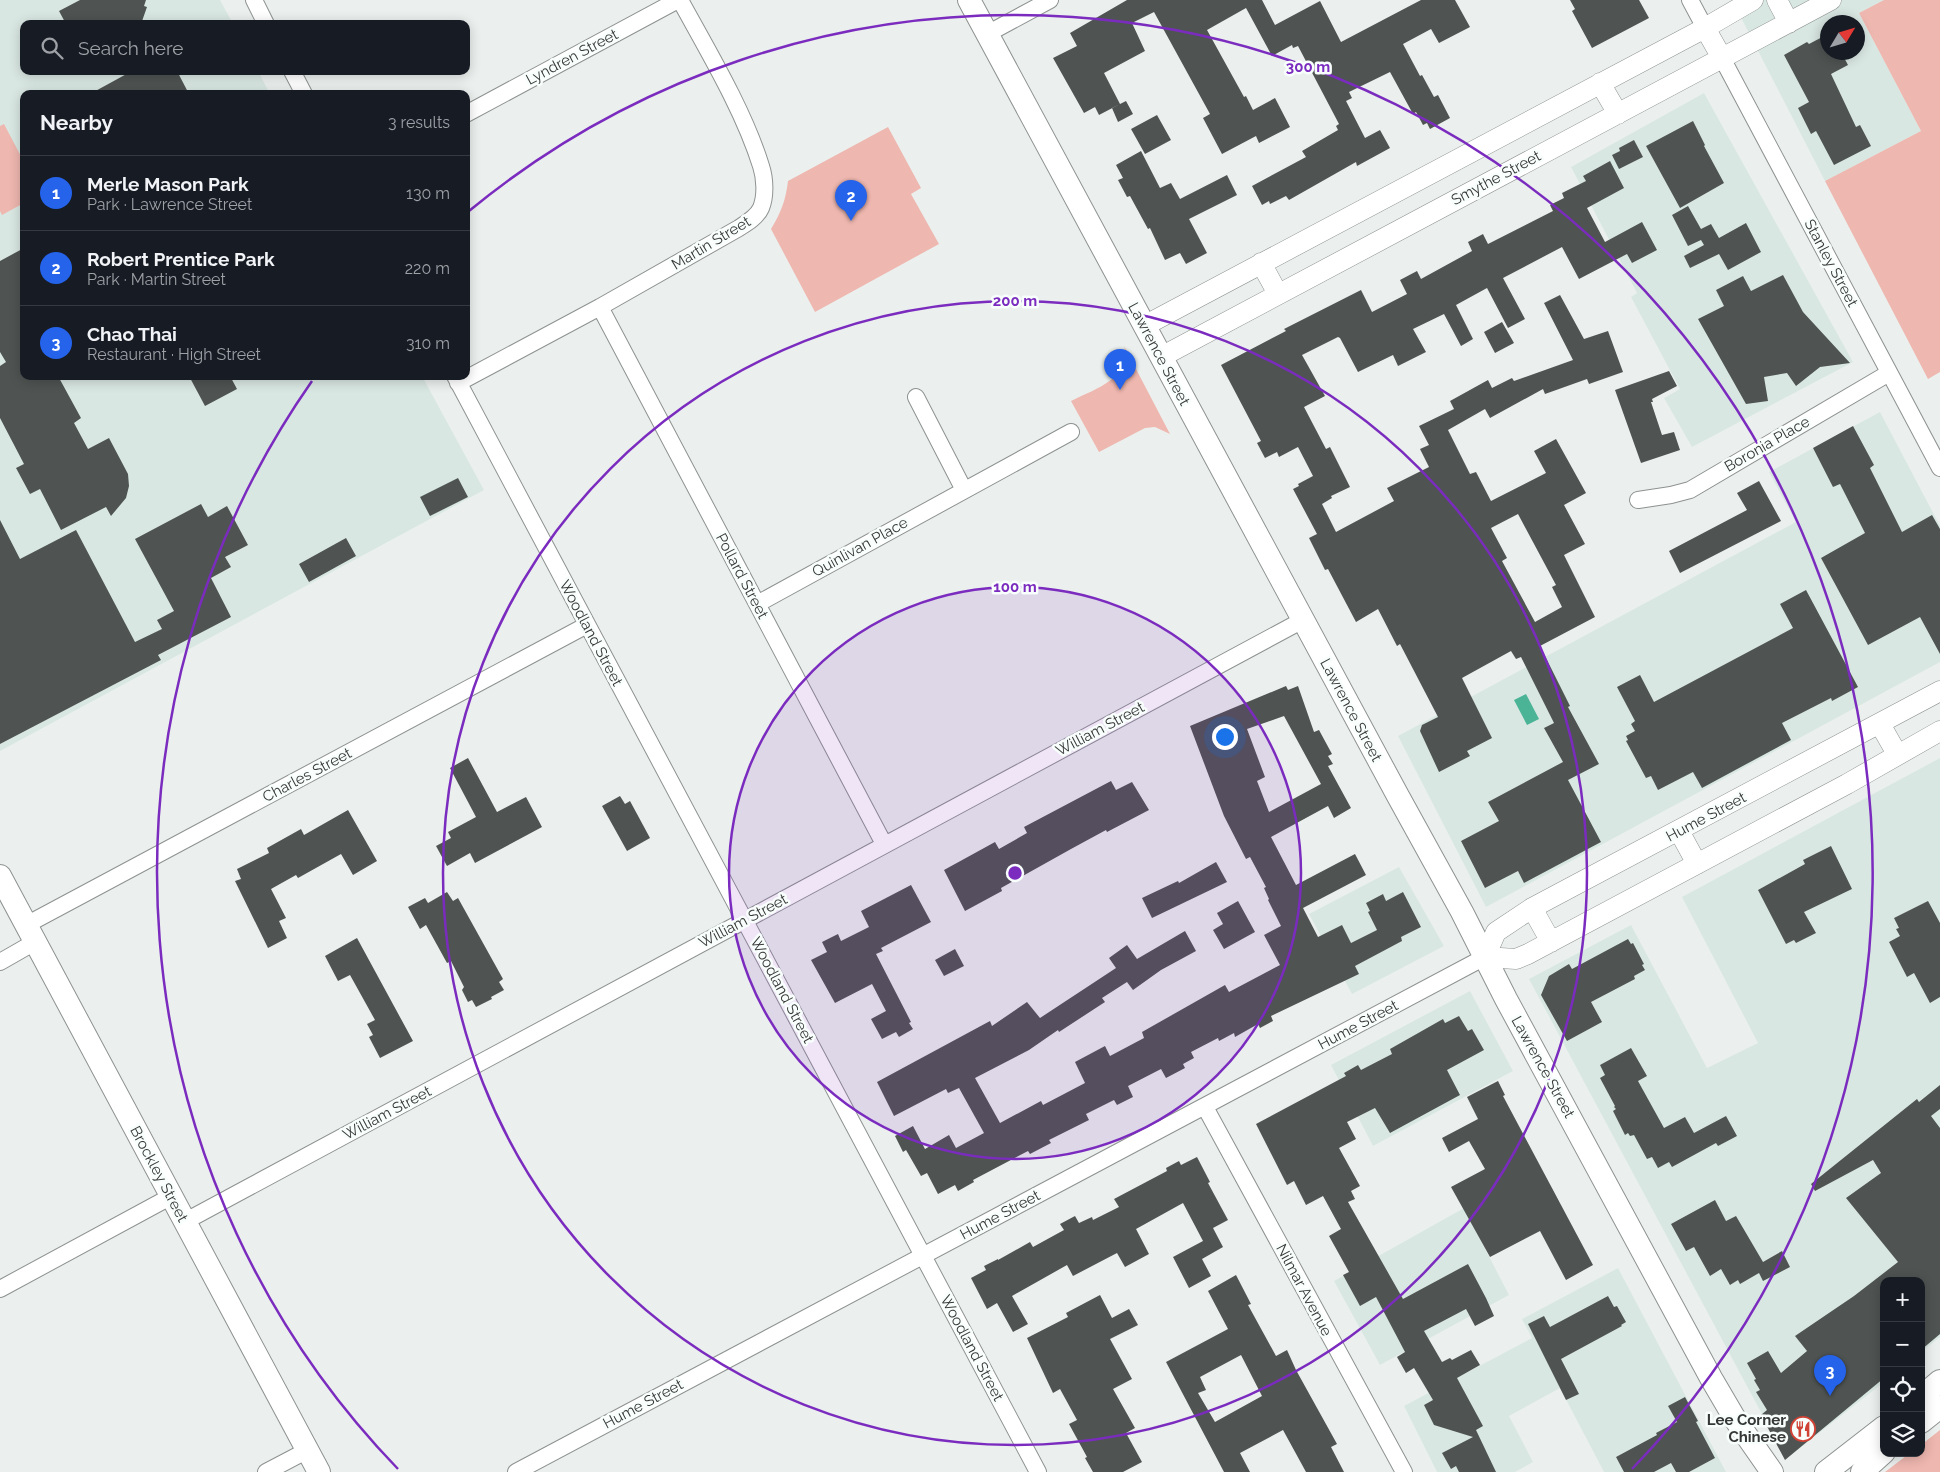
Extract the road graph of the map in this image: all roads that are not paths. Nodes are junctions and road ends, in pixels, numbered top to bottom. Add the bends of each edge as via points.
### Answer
1 (254, 0) edge
2 (679, 0) edge
3 (969, 0) edge
4 (1050, 0) edge
5 (1690, 0) edge
6 (1753, 0) edge
7 (1777, 0) edge
8 (1832, 0) edge
9 (264, 20) edge
10 (1789, 23) junction
11 (1705, 28) junction
12 (987, 34) junction
13 (1722, 58) junction
14 (294, 75) edge
15 (1600, 84) junction
16 (302, 90) edge
17 (470, 112) edge
18 (1618, 114) junction
19 (1261, 264) junction
20 (1278, 294) junction
21 (600, 307) junction
22 (1144, 326) junction
23 (1161, 357) junction
24 (470, 372) edge
25 (1890, 373) junction
26 (457, 380) edge
27 (916, 397) dead end
28 (1070, 432) dead end
29 (1940, 468) edge
30 (964, 490) junction
31 (1638, 500) dead end
32 (757, 604) junction
33 (1303, 620) junction
34 (587, 625) junction
35 (1940, 691) edge
36 (1880, 724) junction
37 (1940, 731) edge
38 (1897, 754) junction
39 (1679, 831) junction
40 (884, 844) junction
41 (1698, 864) junction
42 (0, 876) edge
43 (1532, 908) junction
44 (745, 920) junction
45 (31, 934) junction
46 (1551, 942) junction
47 (1485, 957) junction
48 (0, 962) edge
49 (1205, 1107) junction
50 (170, 1196) junction
51 (184, 1222) junction
52 (923, 1255) junction
53 (0, 1289) edge
54 (1940, 1381) edge
55 (1925, 1393) edge
56 (1940, 1407) edge
57 (1735, 1419) junction
58 (1925, 1419) edge
59 (1880, 1430) edge
60 (308, 1450) junction
61 (1880, 1456) edge
62 (266, 1472) edge
63 (319, 1472) edge
64 (516, 1472) edge
65 (1038, 1472) edge
66 (1404, 1472) edge
67 (1751, 1472) edge
68 (1772, 1472) edge
69 (1826, 1472) edge
70 (1862, 1472) edge

1 - 9 street
2 - 17 street, Lyndren Street
2 - 21 street, Martin Street via 742,118 762,168 765,188 761,208 751,221
3 - 12 main road, Lawrence Street
4 - 12 street
5 - 11 street
6 - 11 street
7 - 10 street
8 - 10 street, Smythe Street
10 - 13 street, Smythe Street
11 - 13 street
11 - 15 street
12 - 22 main road, Lawrence Street
13 - 18 street, Smythe Street
13 - 25 street, Stanley Street
14 - 16 street
15 - 18 street
15 - 19 street
18 - 20 street, Smythe Street
19 - 20 street
19 - 22 street
20 - 23 street, Smythe Street
21 - 24 street, Martin Street
21 - 32 street, Pollard Street
22 - 23 main road, Lawrence Street
23 - 33 main road, Lawrence Street
25 - 29 street, Stanley Street
25 - 31 street, Boronia Place via 1690,490
26 - 34 street, Woodland Street
27 - 30 street
28 - 30 street, Quinlivan Place
30 - 32 street, Quinlivan Place
32 - 40 street, Pollard Street
33 - 40 street, William Street
33 - 47 main road, Lawrence Street
34 - 44 street, Woodland Street
34 - 45 street, Charles Street
35 - 36 street, Hume Street
36 - 38 street
36 - 39 street, Hume Street
37 - 38 street
38 - 41 street
39 - 41 street
39 - 43 street, Hume Street
40 - 44 street, William Street
41 - 46 street
42 - 45 main road, Brockley Street
43 - 46 street
43 - 47 street, Hume Street via 1496,932
44 - 51 street, William Street
44 - 52 street, Woodland Street
45 - 48 street, Charles Street
45 - 50 main road, Brockley Street
46 - 47 street via 1516,959
47 - 49 street, Hume Street
47 - 57 main road, Lawrence Street
49 - 52 street, Hume Street
49 - 66 street, Nilmar Avenue
50 - 51 main road, Brockley Street
50 - 53 street
51 - 60 main road, Brockley Street
52 - 64 street, Hume Street
52 - 65 street, Woodland Street
54 - 55 main road
56 - 58 main road
57 - 67 main road, Lawrence Street
57 - 68 main road, Lawrence Street
59 - 69 main road
60 - 62 street
60 - 63 main road, Brockley Street
61 - 70 main road

